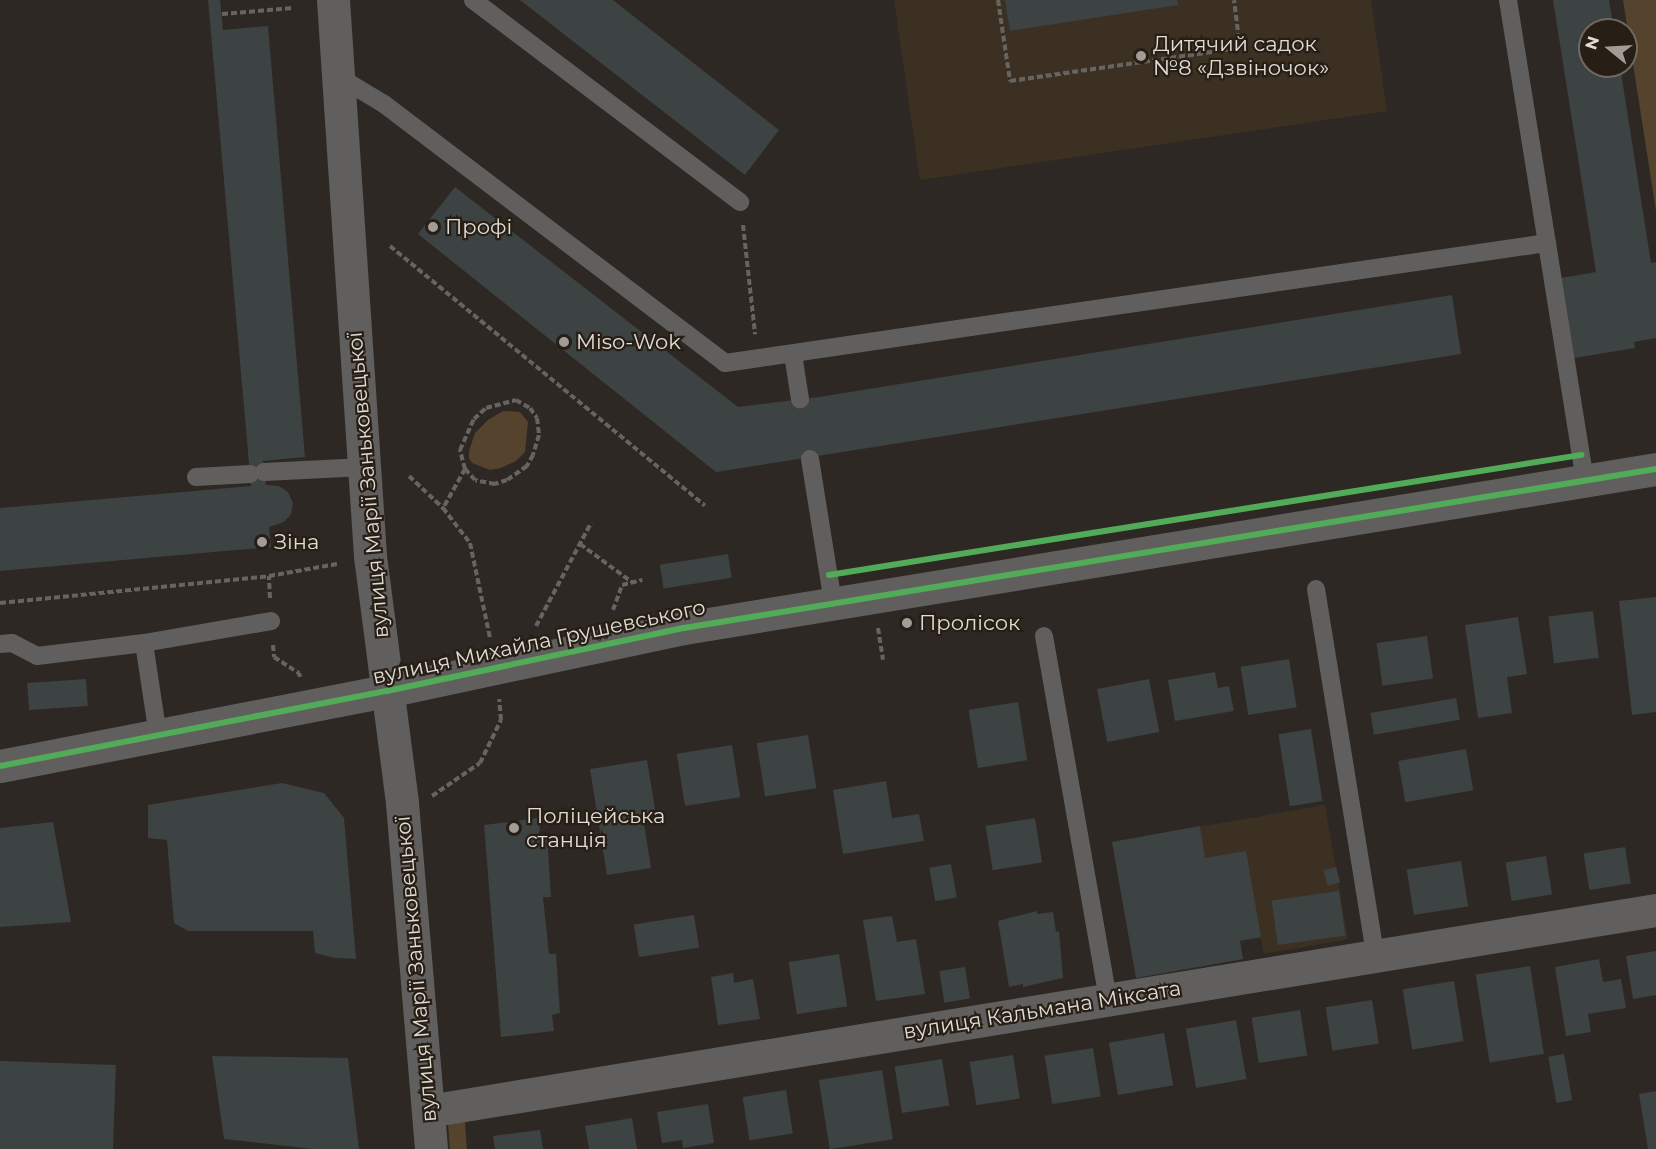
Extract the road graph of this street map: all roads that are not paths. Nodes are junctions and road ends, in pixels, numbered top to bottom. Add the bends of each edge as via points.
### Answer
1 (333, 0) edge
2 (473, 0) edge
3 (1508, 0) edge
4 (339, 77) junction
5 (740, 201) road end
6 (1547, 243) junction
7 (793, 354) junction
8 (800, 399) dead end
9 (810, 459) dead end
10 (365, 467) junction
11 (1656, 469) edge
12 (196, 477) dead end
13 (1585, 481) junction
14 (1316, 589) dead end
15 (833, 603) junction
16 (271, 621) dead end
17 (1044, 636) dead end
18 (144, 643) junction
19 (0, 644) edge
20 (387, 691) junction
21 (158, 736) junction
22 (0, 766) edge
23 (1656, 910) edge
24 (1375, 954) junction
25 (1108, 1000) junction
26 (428, 1111) junction
27 (431, 1149) edge

1 - 4 street, вулиця Марії Заньковецької
2 - 5 lane
3 - 6 lane
4 - 7 lane via 384,104 725,363
4 - 10 street, вулиця Марії Заньковецької
6 - 7 lane
6 - 13 lane
7 - 8 lane
9 - 15 lane
10 - 12 lane
10 - 20 street, вулиця Марії Заньковецької via 370,556
11 - 13 street, вулиця Михайла Грушевського
13 - 15 street, вулиця Михайла Грушевського
14 - 24 lane
15 - 20 street, вулиця Михайла Грушевського via 684,628
16 - 18 lane
17 - 25 lane
18 - 19 lane via 37,656 12,643
18 - 21 lane
20 - 21 street, вулиця Михайла Грушевського
20 - 26 street, вулиця Марії Заньковецької via 402,802
21 - 22 street, вулиця Михайла Грушевського
23 - 24 street, вулиця Кальмана Міксата
24 - 25 street, вулиця Кальмана Міксата
25 - 26 street, вулиця Кальмана Міксата
26 - 27 street, вулиця Марії Заньковецької

